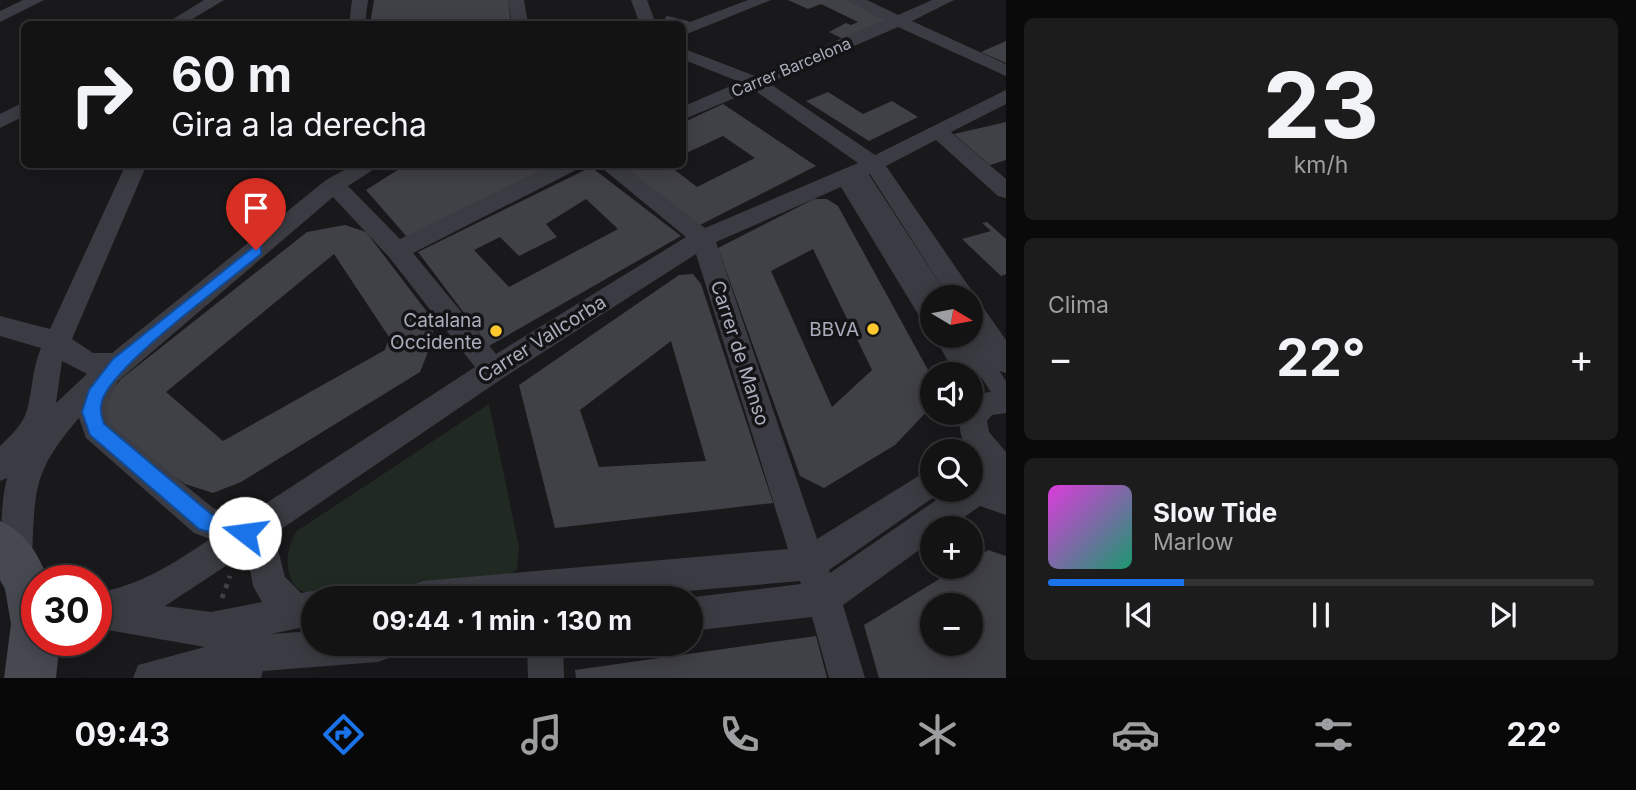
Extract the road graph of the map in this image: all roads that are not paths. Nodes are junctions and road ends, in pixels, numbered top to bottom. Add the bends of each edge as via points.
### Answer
1 (36, 0) edge
2 (360, 0) edge
3 (516, 0) edge
4 (639, 0) edge
5 (853, 0) edge
6 (946, 0) edge
7 (756, 1) edge
8 (212, 2) edge
9 (0, 17) edge
10 (178, 21) edge
11 (202, 21) edge
12 (356, 21) edge
13 (520, 21) edge
14 (647, 21) edge
15 (901, 22) junction
16 (686, 29) edge
17 (686, 55) edge
18 (1006, 71) edge
19 (755, 82) junction
20 (1006, 96) edge
21 (21, 110) edge
22 (686, 112) edge
23 (0, 122) edge
24 (938, 131) junction
25 (135, 168) edge
26 (359, 168) edge
27 (563, 168) edge
28 (612, 168) edge
29 (860, 171) junction
30 (336, 175) edge
31 (1006, 191) edge
32 (703, 238) junction
33 (397, 251) junction
34 (932, 285) edge
35 (952, 285) edge
36 (920, 291) edge
37 (0, 326) edge
38 (984, 331) edge
39 (984, 340) edge
40 (57, 343) junction
41 (1006, 362) edge
42 (119, 364) junction
43 (493, 370) junction
44 (997, 397) edge
45 (40, 445) joint
46 (0, 467) edge
47 (991, 472) edge
48 (920, 492) edge
49 (245, 533) junction
50 (21, 570) edge
51 (817, 581) junction
52 (701, 586) edge
53 (112, 608) edge
54 (301, 608) edge
55 (301, 609) edge
56 (703, 611) edge
57 (112, 614) edge
58 (211, 630) joint
59 (34, 656) edge
60 (306, 656) edge
61 (545, 656) edge
62 (246, 666) edge
63 (30, 678) edge
64 (151, 678) edge
65 (546, 678) edge
66 (847, 678) edge

1 - 9 street
2 - 12 street
3 - 13 street
4 - 14 street
5 - 15 street
6 - 15 street, Carrer Barcelona
7 - 16 street
8 - 10 street
8 - 11 street
15 - 18 street
15 - 19 street, Carrer Barcelona
17 - 19 street
19 - 22 street, Carrer Barcelona
19 - 29 street
20 - 24 street, Carrer Vallcorba
21 - 23 street
24 - 29 street, Carrer Vallcorba
24 - 31 street
25 - 40 street
26 - 30 street
27 - 33 street
28 - 32 street
29 - 32 street, Carrer Vallcorba
29 - 34 street
29 - 35 street
29 - 36 street
30 - 33 street
30 - 42 street
32 - 43 street, Carrer Vallcorba
32 - 51 street, Carrer de Manso
33 - 43 street
37 - 40 street
38 - 41 street
39 - 44 street
40 - 42 street via 82,363 97,368
40 - 46 street via 46,367 41,414 27,439
42 - 45 street
42 - 49 street via 95,395 91,412 96,429 205,522
43 - 49 street, Carrer Vallcorba
44 - 47 street via 973,425
45 - 50 street via 19,492
47 - 51 street
48 - 51 street
49 - 53 street, Carrer Vallcorba via 164,589
49 - 54 street via 262,543 270,586
51 - 52 street
51 - 56 street
51 - 66 street, Carrer de Manso
55 - 58 street
57 - 58 street
59 - 63 main road
60 - 62 street
61 - 65 street
62 - 64 street

